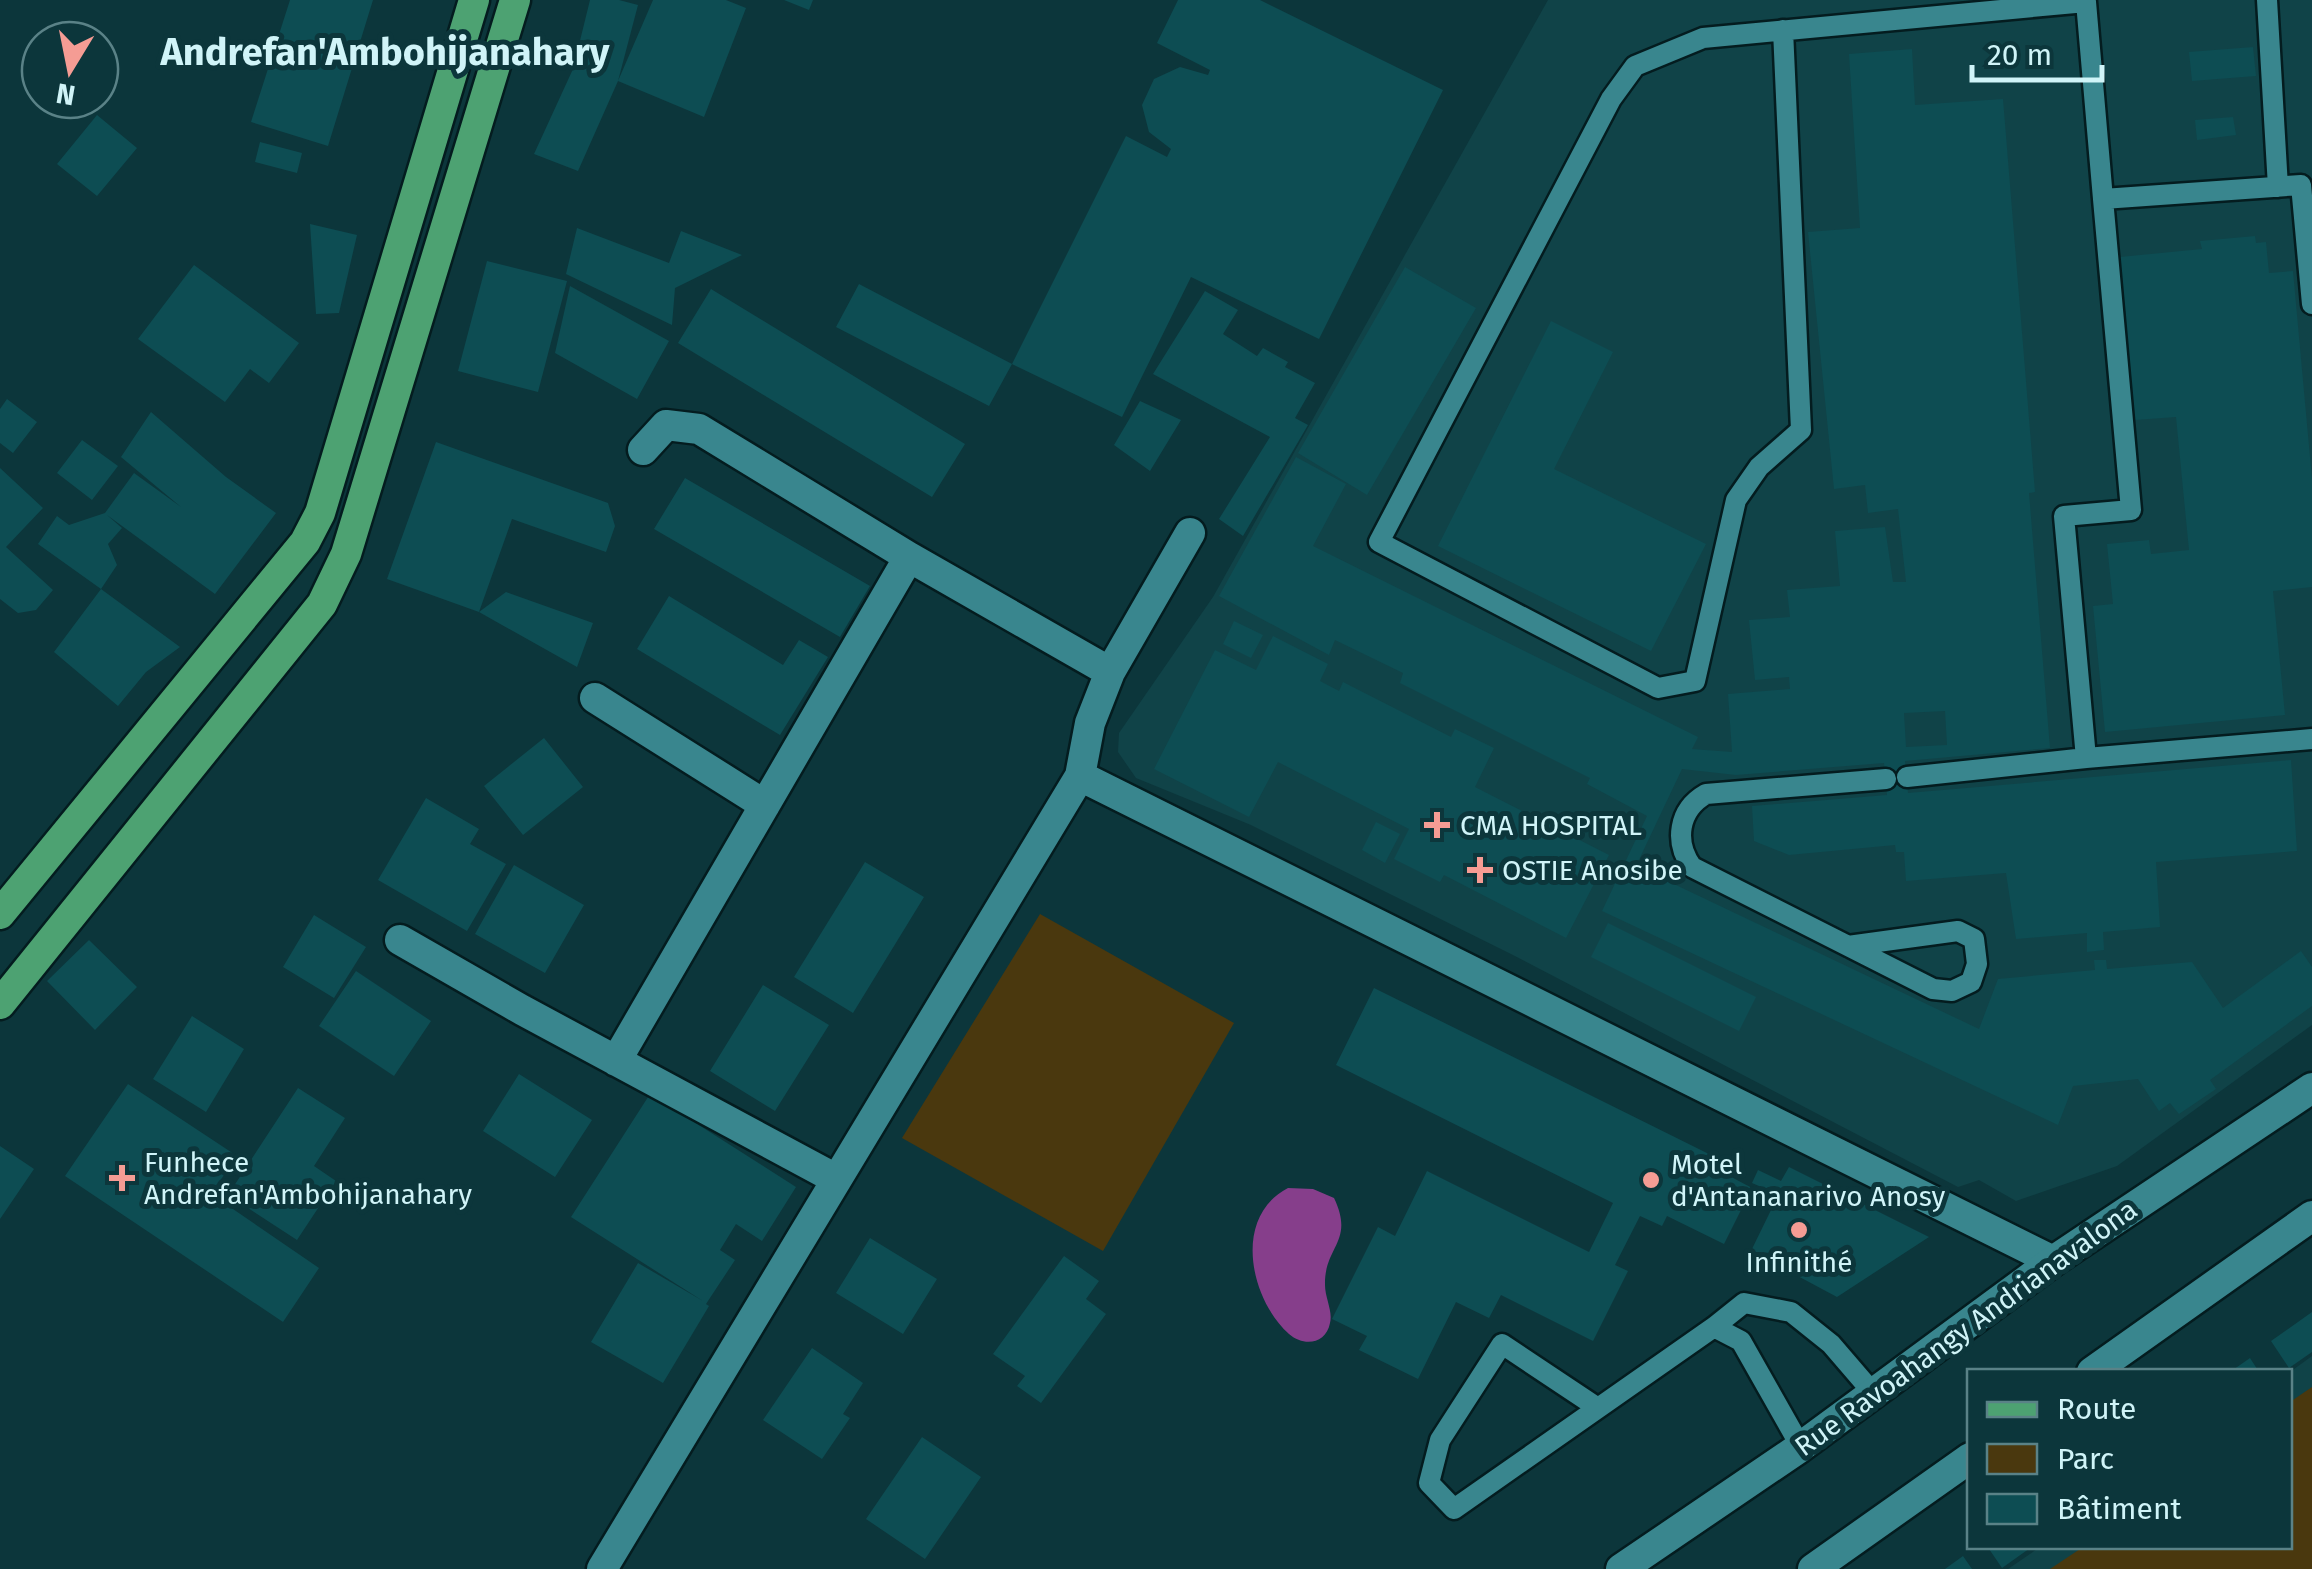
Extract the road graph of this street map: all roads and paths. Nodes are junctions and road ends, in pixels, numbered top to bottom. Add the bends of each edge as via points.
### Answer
1 (474, 0) edge
2 (516, 0) edge
3 (2266, 0) edge
4 (2096, 1) edge
5 (1783, 30) junction
6 (2278, 187) junction
7 (2103, 200) junction
8 (2312, 304) edge
9 (643, 450) dead end
10 (1190, 533) dead end
11 (909, 557) junction
12 (1110, 672) junction
13 (595, 698) dead end
14 (2312, 739) edge
15 (2086, 758) junction
16 (1080, 776) junction
17 (764, 805) junction
18 (0, 914) edge
19 (400, 940) dead end
20 (1848, 946) junction
21 (0, 1004) edge
22 (616, 1061) junction
23 (2312, 1088) edge
24 (836, 1179) junction
25 (2312, 1216) edge
26 (2054, 1260) junction
27 (1714, 1326) junction
28 (2096, 1369) edge
29 (1874, 1394) junction
30 (1598, 1408) junction
31 (1801, 1447) junction
32 (1967, 1460) edge
33 (602, 1569) edge
34 (1621, 1569) edge
35 (1813, 1569) edge

1 - 18 main road via 320,513 304,542
2 - 21 main road via 346,554 322,604
3 - 6 lane
4 - 5 lane
4 - 7 lane
5 - 5 lane via 1703,38 1635,66 1610,99 1379,542 1658,688 1694,682 1736,500 1759,466 1801,430
6 - 7 lane
6 - 8 lane via 2302,186
7 - 15 lane via 2131,510 2064,516
9 - 11 street via 666,425 699,429
10 - 12 street
11 - 12 street
11 - 17 street
12 - 16 street via 1090,723
13 - 17 street
14 - 15 lane
15 - 20 lane via 1706,794 1694,801 1679,835 1692,867
16 - 24 street
16 - 26 street
17 - 22 street
19 - 22 street
20 - 20 lane via 1934,989 1952,991 1971,982 1977,964 1974,939 1958,931
22 - 24 street
23 - 26 street, Rue Ravoahangy Andrianavalona
24 - 33 street
25 - 28 street
26 - 29 street, Rue Ravoahangy Andrianavalona
27 - 29 lane via 1744,1303 1791,1312
27 - 30 lane
27 - 31 lane via 1741,1341
29 - 31 street, Rue Ravoahangy Andrianavalona
30 - 30 lane via 1454,1509 1429,1484 1440,1440 1502,1344
31 - 34 street, Rue Ravoahangy Andrianavalona
32 - 35 street

